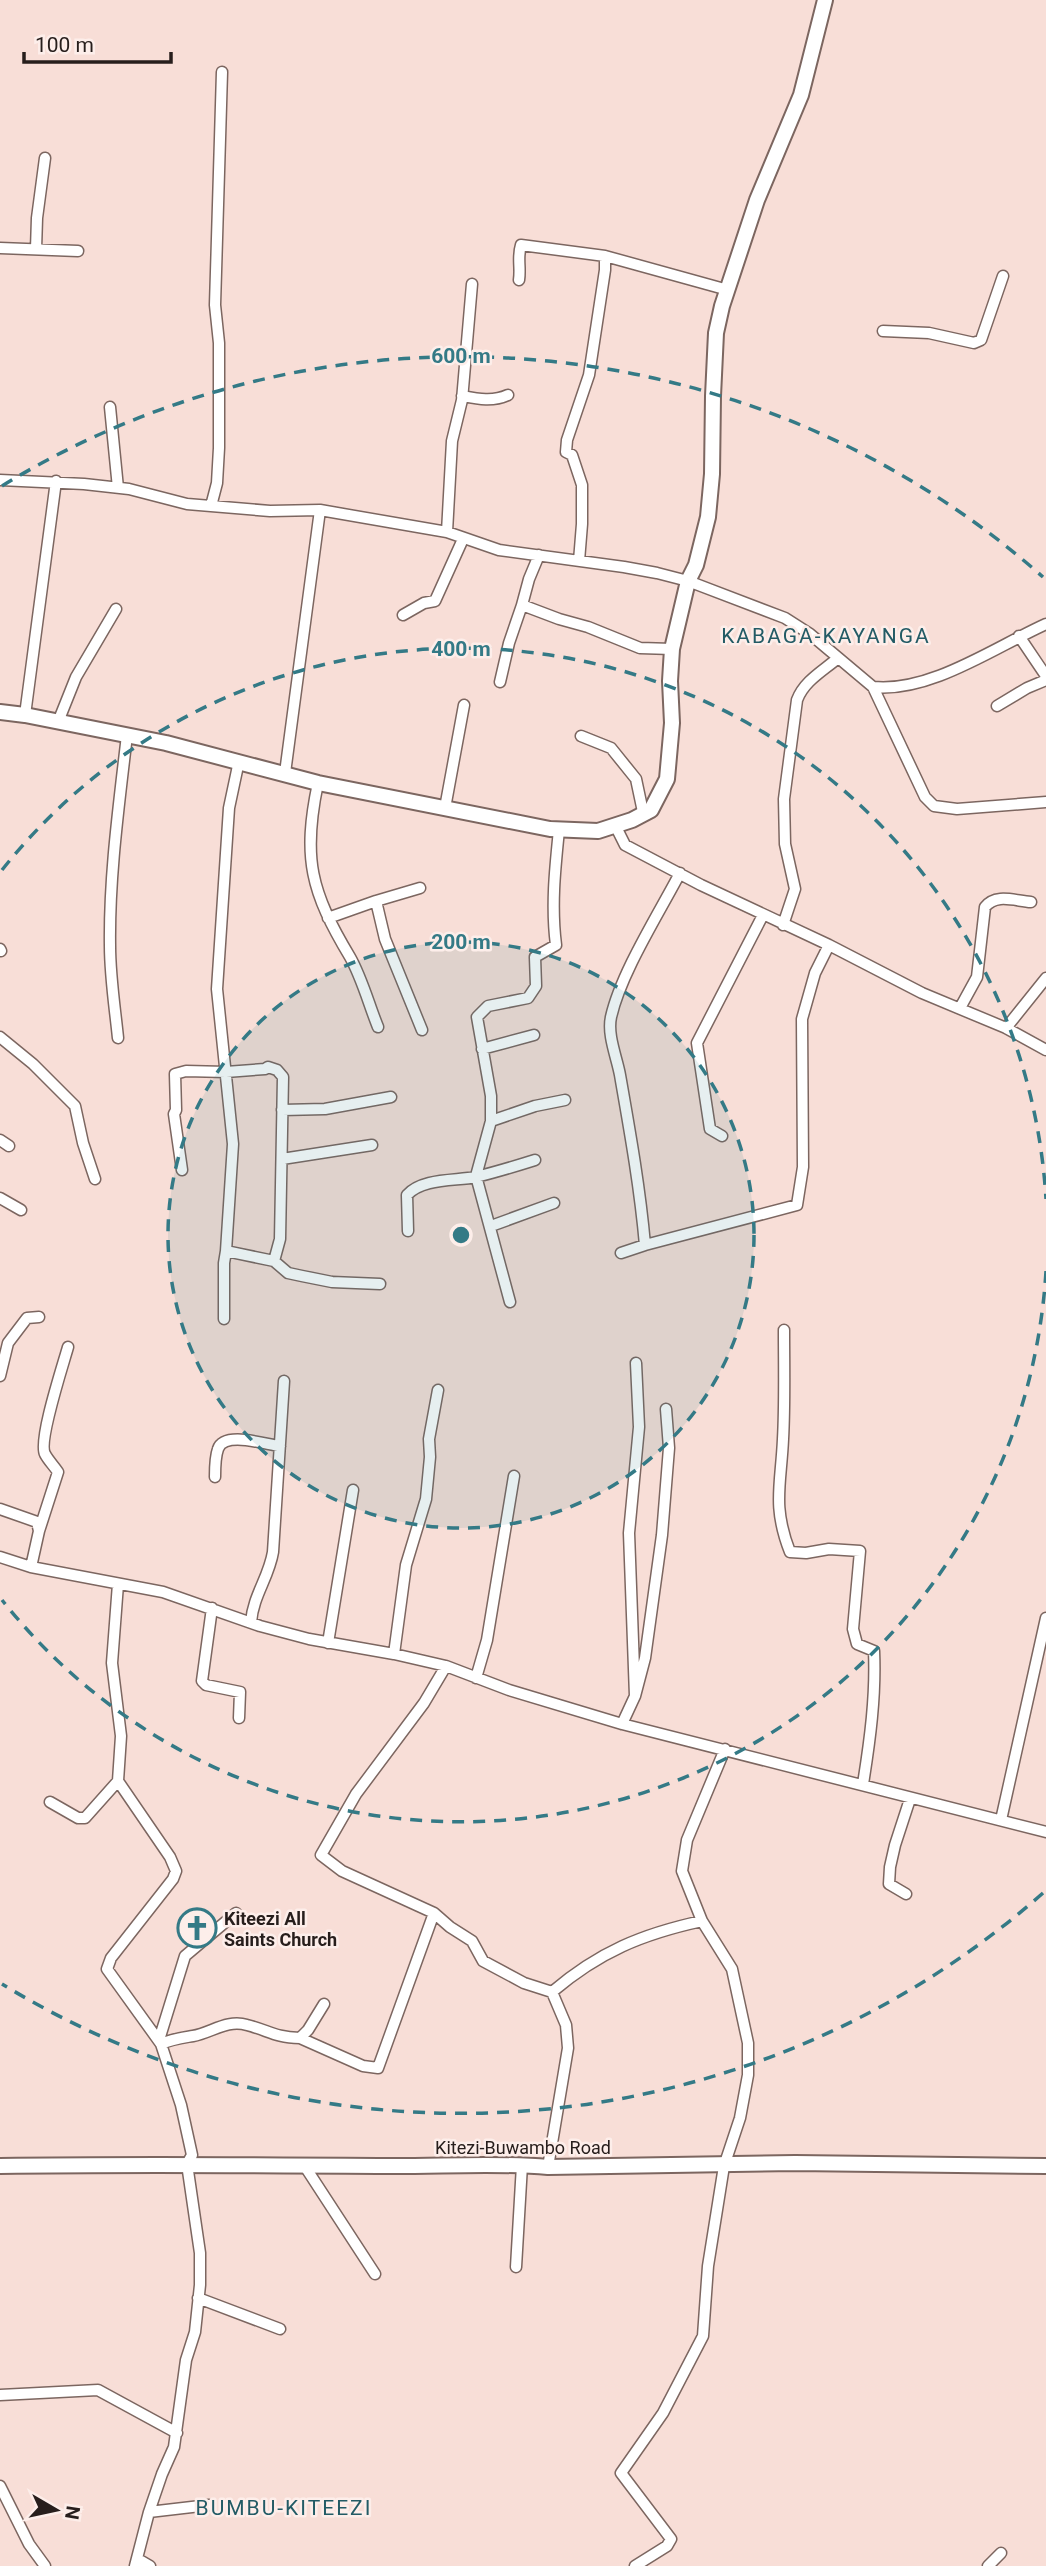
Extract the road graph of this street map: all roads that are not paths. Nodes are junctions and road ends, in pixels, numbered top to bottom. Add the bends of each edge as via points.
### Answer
1 (825, 0) edge
2 (222, 72) dead end
3 (45, 158) dead end
4 (0, 248) edge
5 (36, 250) junction
6 (78, 251) dead end
7 (606, 256) junction
8 (1003, 276) dead end
9 (519, 280) dead end
10 (472, 284) dead end
11 (728, 290) junction
12 (883, 331) dead end
13 (509, 395) dead end
14 (462, 396) junction
15 (110, 407) dead end
16 (0, 480) edge
17 (56, 481) junction
18 (118, 488) junction
19 (211, 506) junction
20 (320, 510) junction
21 (447, 532) junction
22 (463, 539) junction
23 (539, 555) junction
24 (579, 561) junction
25 (688, 581) junction
26 (522, 605) junction
27 (116, 609) dead end
28 (403, 615) dead end
29 (1046, 624) edge
30 (1019, 636) junction
31 (672, 649) junction
32 (838, 657) junction
33 (1046, 678) edge
34 (500, 682) dead end
35 (873, 687) junction
36 (464, 705) dead end
37 (997, 706) dead end
38 (0, 712) edge
39 (25, 715) junction
40 (58, 722) junction
41 (127, 735) junction
42 (581, 736) dead end
43 (239, 761) junction
44 (285, 773) junction
45 (317, 783) junction
46 (1046, 802) edge
47 (445, 808) junction
48 (643, 812) junction
49 (615, 825) junction
50 (559, 830) junction
51 (680, 873) junction
52 (420, 888) dead end
53 (376, 901) junction
54 (1031, 902) dead end
55 (763, 915) junction
56 (328, 918) junction
57 (783, 925) junction
58 (829, 944) junction
59 (1046, 978) edge
60 (960, 1008) junction
61 (378, 1027) dead end
62 (1006, 1028) junction
63 (422, 1030) dead end
64 (534, 1035) dead end
65 (0, 1037) edge
66 (118, 1038) dead end
67 (482, 1049) junction
68 (1046, 1050) edge
69 (226, 1072) junction
70 (391, 1097) dead end
71 (565, 1100) dead end
72 (282, 1110) junction
73 (491, 1121) junction
74 (722, 1136) dead end
75 (372, 1145) dead end
76 (282, 1159) junction
77 (535, 1160) dead end
78 (182, 1170) dead end
79 (477, 1177) junction
80 (95, 1179) dead end
81 (0, 1198) edge
82 (554, 1203) dead end
83 (21, 1210) dead end
84 (491, 1226) junction
85 (408, 1231) dead end
86 (645, 1245) junction
87 (226, 1251) junction
88 (621, 1253) dead end
89 (274, 1261) junction
90 (380, 1284) dead end
91 (510, 1302) dead end
92 (39, 1317) dead end
93 (224, 1319) dead end
94 (784, 1330) dead end
95 (68, 1347) dead end
96 (636, 1363) dead end
97 (0, 1376) edge
98 (284, 1381) dead end
99 (438, 1390) dead end
100 (666, 1409) dead end
101 (279, 1446) junction
102 (514, 1476) dead end
103 (215, 1477) dead end
104 (353, 1490) dead end
105 (0, 1509) edge
106 (39, 1531) junction
107 (0, 1557) edge
108 (31, 1567) junction
109 (118, 1584) junction
110 (212, 1608) junction
111 (1046, 1618) edge
112 (251, 1622) junction
113 (328, 1643) junction
114 (394, 1654) junction
115 (446, 1666) junction
116 (477, 1678) junction
117 (635, 1696) junction
118 (239, 1718) dead end
119 (622, 1724) junction
120 (725, 1749) junction
121 (118, 1781) junction
122 (863, 1784) junction
123 (910, 1798) junction
124 (50, 1802) dead end
125 (1001, 1820) junction
126 (1046, 1832) edge
127 (906, 1894) dead end
128 (236, 1913) dead end
129 (434, 1913) junction
130 (702, 1922) junction
131 (552, 1992) junction
132 (324, 2004) dead end
133 (300, 2038) junction
134 (160, 2042) junction
135 (187, 2164) junction
136 (304, 2165) junction
137 (522, 2165) junction
138 (0, 2166) edge
139 (724, 2166) junction
140 (1046, 2166) edge
141 (548, 2167) junction
142 (516, 2267) dead end
143 (375, 2274) dead end
144 (198, 2298) junction
145 (280, 2329) dead end
146 (0, 2395) edge
147 (177, 2433) junction
148 (0, 2486) edge
149 (209, 2505) dead end
150 (149, 2512) junction
151 (1001, 2553) dead end
152 (136, 2562) edge
153 (44, 2566) edge
154 (150, 2566) edge
155 (635, 2566) edge
156 (988, 2566) edge

1 - 11 street via 802,95 757,200
2 - 19 street via 215,305 219,448
3 - 5 street
4 - 5 street
5 - 6 street
7 - 9 street via 521,245
7 - 11 street
7 - 24 street via 589,375 567,440 566,452 572,455 582,485
8 - 12 street via 981,340 974,343
10 - 14 street
11 - 25 street via 716,333 708,517
13 - 14 street via 482,400
14 - 21 street via 452,441
15 - 18 street
16 - 17 street
17 - 18 street
17 - 39 street
18 - 19 street
19 - 20 street
20 - 21 street
20 - 44 street
21 - 22 street
22 - 23 street
22 - 28 street via 435,601
23 - 24 street
23 - 26 street
24 - 25 street
25 - 31 street
25 - 32 street via 785,618
26 - 31 street via 640,648
26 - 34 street
27 - 40 street via 76,677
29 - 30 street
30 - 33 street
30 - 35 street via 915,684
31 - 48 street via 669,770 651,810
32 - 35 street
32 - 57 street via 811,679 797,700 784,799 785,844 794,889
33 - 37 street
35 - 46 street via 925,797 934,806 957,809
36 - 47 street
38 - 39 street
39 - 40 street
40 - 41 street
41 - 43 street
41 - 66 street via 110,922
42 - 48 street via 611,748 636,779
43 - 44 street
43 - 69 street via 229,808 218,964
44 - 45 street
45 - 47 street
45 - 56 street via 309,829 310,862
47 - 50 street
48 - 49 street
49 - 50 street via 598,831
49 - 51 street via 625,845
50 - 67 street via 553,879 556,945 535,957 536,986 527,998 488,1006 477,1017
51 - 55 street
51 - 86 street via 618,991 610,1020
52 - 53 street
53 - 56 street
53 - 63 street via 384,939
54 - 60 street via 997,898 985,907 977,977
55 - 57 street
55 - 74 street via 697,1043 710,1129
56 - 61 street via 350,956
57 - 58 street
58 - 60 street via 913,989
58 - 86 street via 802,1019 803,1167 797,1205
59 - 62 street
60 - 62 street
62 - 68 street
64 - 67 street
65 - 80 street via 75,1106
67 - 73 street
69 - 72 street via 277,1070 283,1077
69 - 78 street via 186,1070 175,1074 174,1114
69 - 87 street via 233,1144
70 - 72 street via 325,1109
71 - 73 street
72 - 76 street
73 - 79 street
75 - 76 street
76 - 89 street via 280,1239
77 - 79 street
79 - 84 street
79 - 85 street via 427,1184 409,1192
81 - 83 street
82 - 84 street
84 - 91 street
86 - 88 street
87 - 89 street
87 - 93 street
89 - 90 street via 288,1273 332,1282
92 - 97 street via 27,1318 8,1343
94 - 122 street via 778,1503 782,1532 790,1552 860,1551 853,1629 857,1644 874,1651 875,1665 873,1723
95 - 106 street via 43,1446 58,1472
96 - 117 street via 639,1427 629,1533
98 - 101 street
99 - 114 street via 429,1439 426,1499 406,1565
100 - 117 street via 669,1448 662,1535 645,1658
101 - 103 street via 233,1438 224,1441 217,1452
101 - 112 street via 273,1552
102 - 116 street
104 - 113 street
105 - 106 street via 37,1522
106 - 108 street
107 - 108 street
108 - 109 street
109 - 110 street
109 - 121 street via 112,1663 121,1736
110 - 112 street
110 - 118 street via 202,1681 240,1692
111 - 125 street
112 - 113 street
113 - 114 street
114 - 115 street
115 - 116 street
115 - 129 street via 356,1794 321,1855 342,1871
116 - 119 street
117 - 119 street
119 - 120 street
120 - 122 street
120 - 130 street via 687,1840 682,1871
121 - 124 street via 85,1818
121 - 134 street via 176,1871 107,1969
122 - 123 street
123 - 125 street
123 - 127 street via 889,1884
125 - 126 street
128 - 134 street via 186,1956
129 - 131 street via 472,1941 483,1961
129 - 133 street via 378,2068 363,2066
130 - 131 street via 672,1927 612,1950 580,1968
130 - 139 street via 732,1969 748,2043 740,2119
131 - 141 street via 566,2025 568,2048
132 - 133 street
133 - 134 street via 283,2038 238,2023
134 - 135 street via 192,2149
135 - 136 street, Kitezi-Buwambo Road
135 - 138 street, Kitezi-Buwambo Road
135 - 144 street via 200,2253
136 - 137 street, Kitezi-Buwambo Road
136 - 143 street
137 - 141 street, Kitezi-Buwambo Road
137 - 142 street
139 - 140 street, Kitezi-Buwambo Road
139 - 141 street, Kitezi-Buwambo Road
139 - 155 street via 708,2266 703,2336 663,2413 621,2473 671,2539
144 - 145 street
144 - 147 street
146 - 147 street via 97,2390
147 - 150 street
148 - 153 street
149 - 150 street
150 - 152 street
151 - 156 street
152 - 154 street

